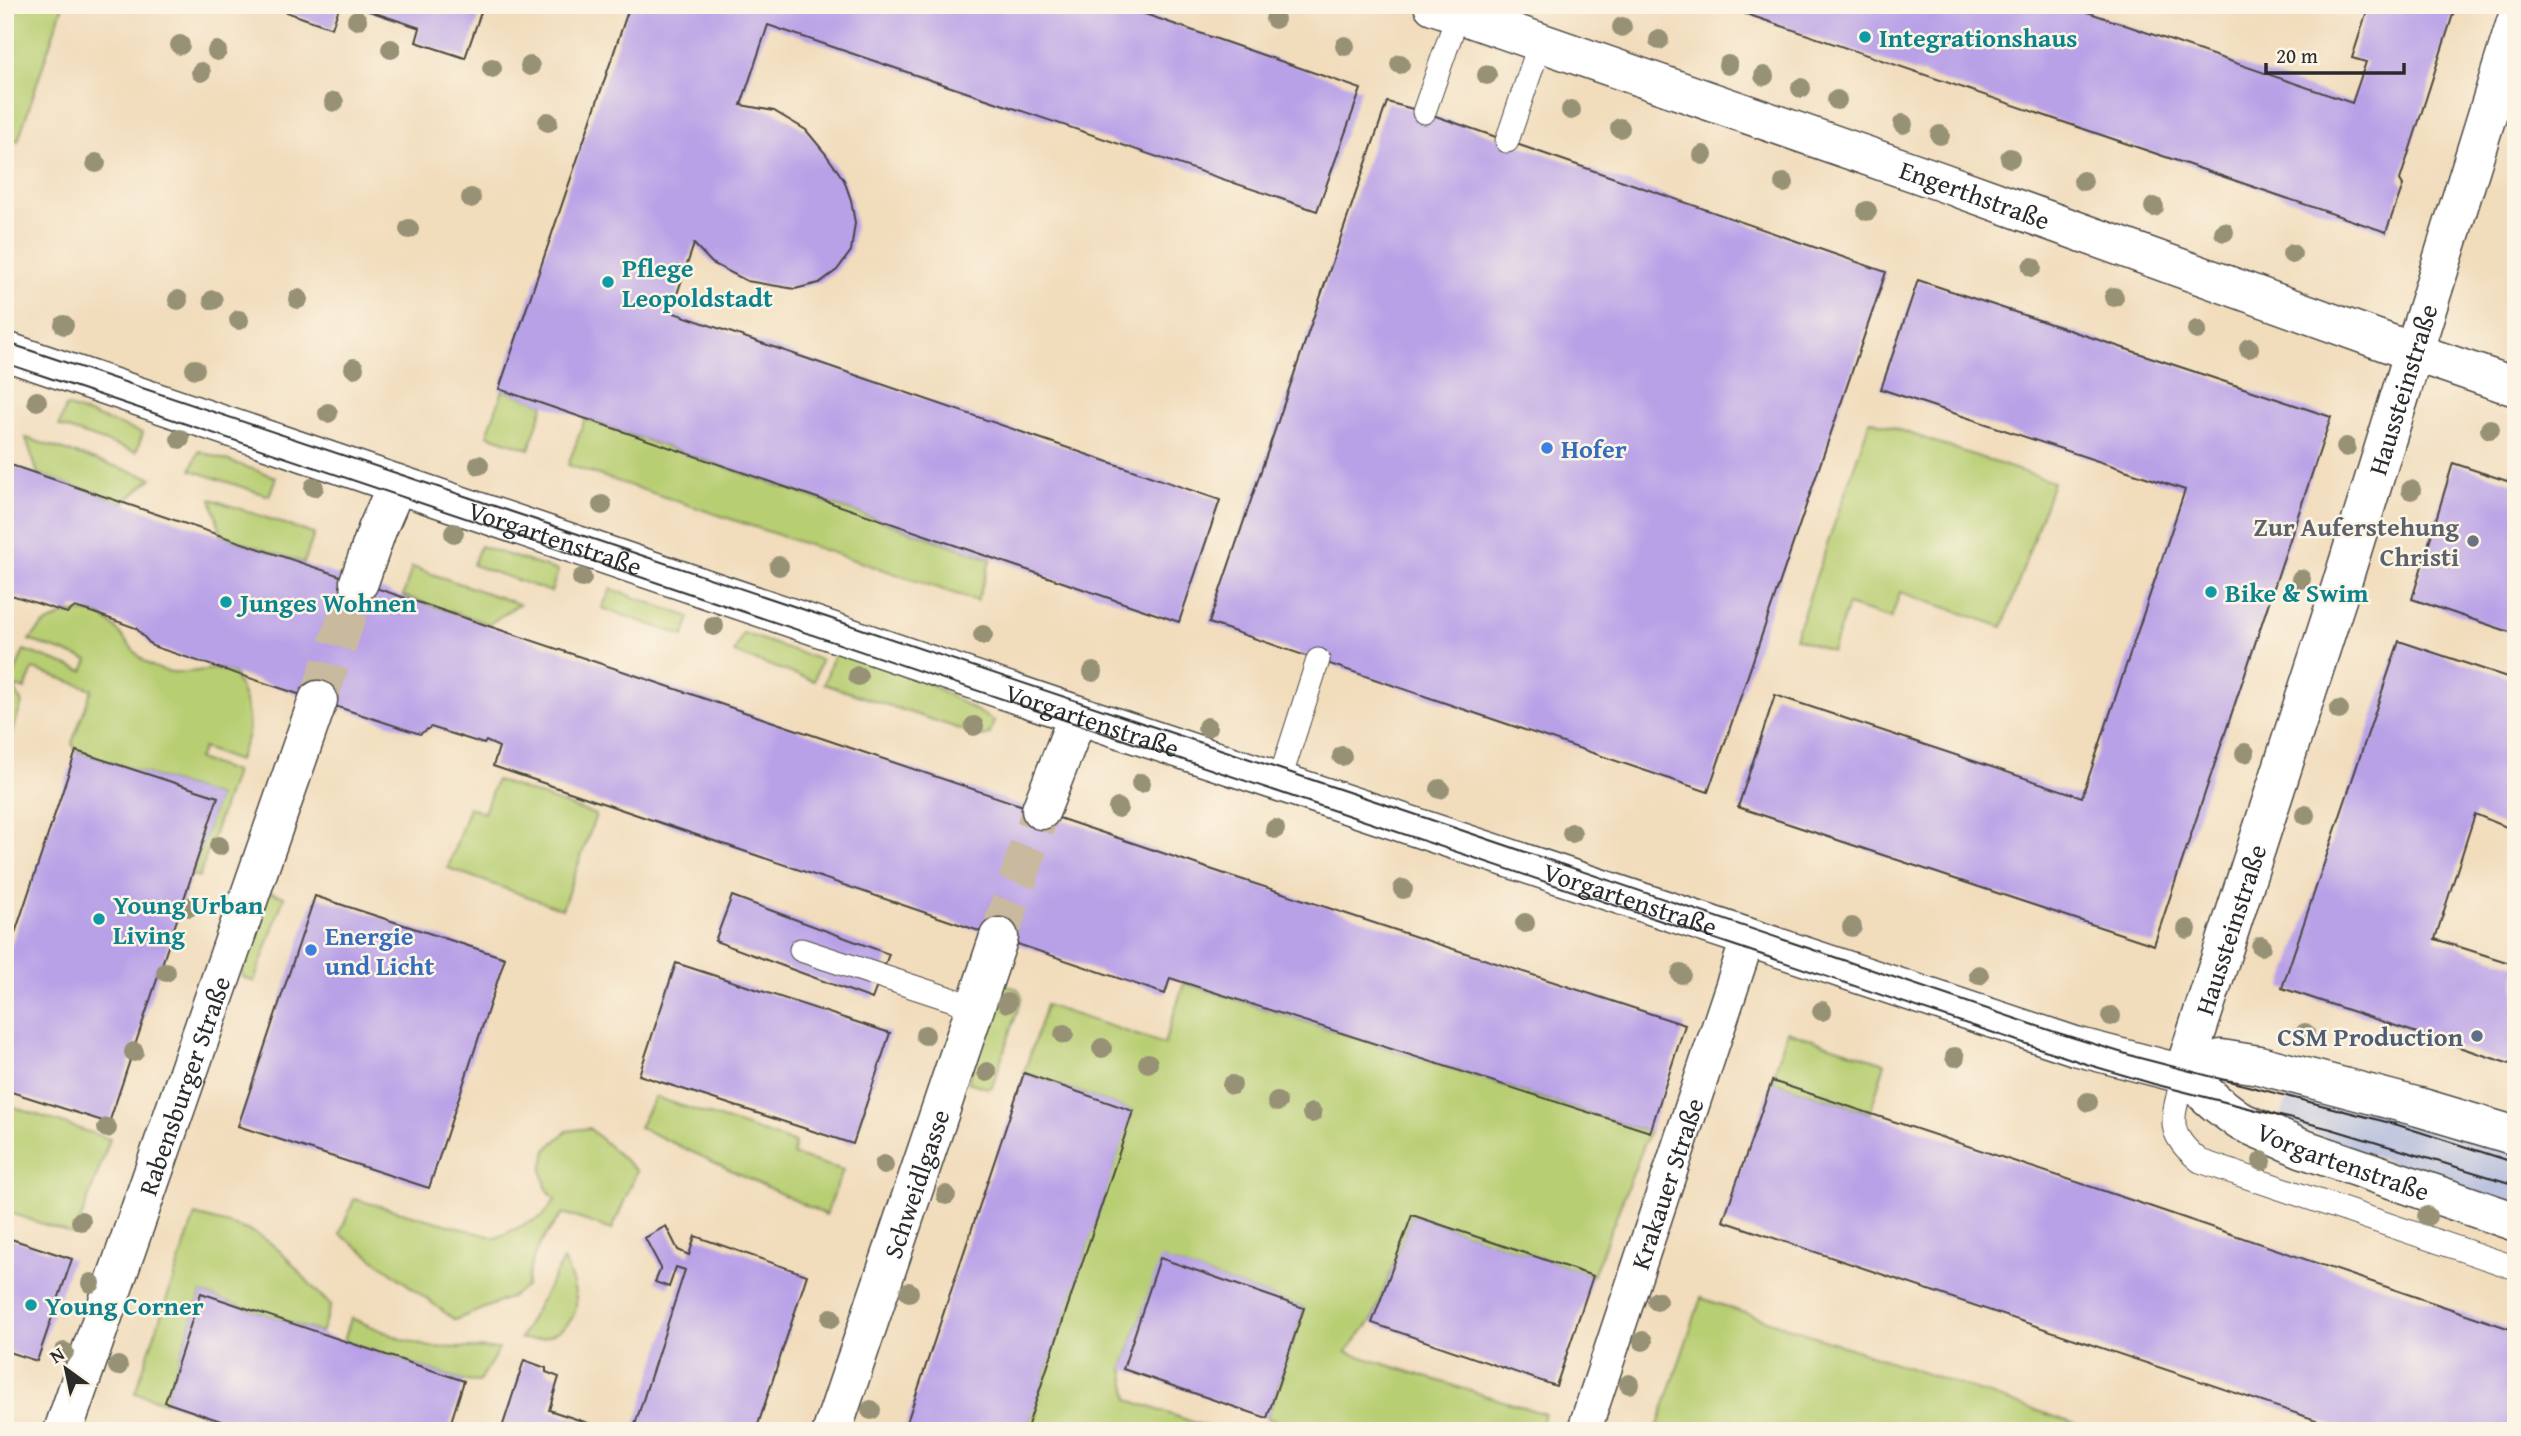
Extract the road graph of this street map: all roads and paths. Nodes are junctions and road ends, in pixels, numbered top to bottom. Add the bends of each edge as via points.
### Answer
1 (1446, 10) edge
2 (2516, 22) edge
3 (1541, 43) junction
4 (1424, 112) dead end
5 (1507, 141) dead end
6 (5, 351) edge
7 (2413, 352) junction
8 (2516, 387) edge
9 (397, 484) junction
10 (359, 582) tunnel mouth
11 (1318, 660) dead end
12 (318, 700) tunnel mouth
13 (1078, 715) junction
14 (1279, 782) junction
15 (1041, 810) tunnel mouth
16 (999, 937) tunnel mouth
17 (1748, 938) junction
18 (801, 950) dead end
19 (975, 1007) junction
20 (2183, 1074) junction
21 (2516, 1136) edge
22 (2516, 1222) edge
23 (2516, 1268) edge
24 (63, 1431) edge
25 (832, 1431) edge
26 (1584, 1431) edge

1 - 3 street, Engerthstraße
1 - 4 lane
2 - 7 street, Haussteinstraße
3 - 5 lane
3 - 7 street, Engerthstraße
6 - 9 street, Vorgartenstraße
7 - 8 street, Engerthstraße
7 - 20 street, Haussteinstraße
9 - 10 street
9 - 13 street, Vorgartenstraße
11 - 14 lane
12 - 24 street, Rabensburger Straße
13 - 14 street, Vorgartenstraße
13 - 15 street
14 - 17 street, Vorgartenstraße
16 - 19 street, Schweidlgasse
17 - 20 street, Vorgartenstraße via 2075,1046
17 - 26 street, Krakauer Straße
18 - 19 lane
19 - 25 street, Schweidlgasse
20 - 21 street via 2221,1059 2259,1065
20 - 22 street, Vorgartenstraße via 2240,1121 2301,1148
20 - 23 lane via 2173,1121 2175,1135 2200,1161

